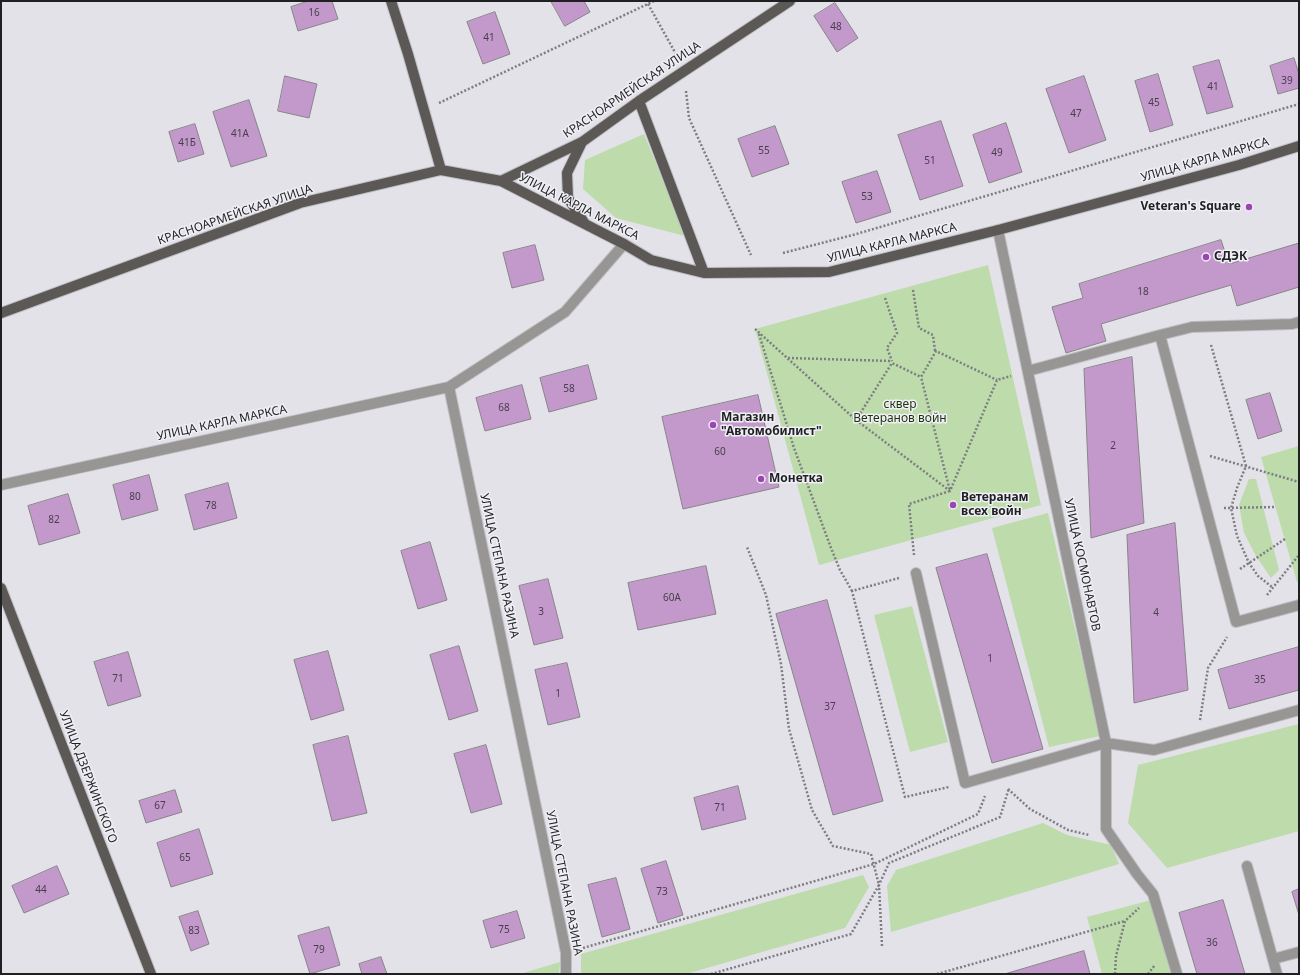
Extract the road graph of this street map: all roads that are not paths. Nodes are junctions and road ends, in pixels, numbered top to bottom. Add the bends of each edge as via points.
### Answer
1 (391, 1) edge
2 (790, 1) edge
3 (639, 101) junction
4 (582, 142) junction
5 (1299, 146) edge
6 (442, 170) junction
7 (501, 181) junction
8 (585, 224) junction
9 (998, 230) junction
10 (624, 244) junction
11 (704, 273) junction
12 (1, 313) edge
13 (1299, 322) edge
14 (1160, 335) junction
15 (1028, 371) junction
16 (449, 387) junction
17 (1, 485) edge
18 (916, 573) road end
19 (1, 588) edge
20 (1299, 605) edge
21 (1299, 710) edge
22 (1106, 743) junction
23 (1247, 866) dead end
24 (1299, 952) edge
25 (1273, 959) junction
26 (151, 974) edge
27 (566, 974) edge
28 (1177, 974) edge
29 (1277, 974) edge

1 - 6 main road
2 - 3 main road, КРАСНОАРМЕЙСКАЯ УЛИЦА
3 - 4 main road, КРАСНОАРМЕЙСКАЯ УЛИЦА
3 - 11 main road
4 - 7 main road, КРАСНОАРМЕЙСКАЯ УЛИЦА
4 - 8 main road via 566,173 568,198
5 - 9 main road, УЛИЦА КАРЛА МАРКСА via 1239,165
6 - 7 main road, КРАСНОАРМЕЙСКАЯ УЛИЦА
6 - 12 main road, КРАСНОАРМЕЙСКАЯ УЛИЦА via 300,203
7 - 8 main road, УЛИЦА КАРЛА МАРКСА
8 - 10 main road, УЛИЦА КАРЛА МАРКСА
9 - 11 main road, УЛИЦА КАРЛА МАРКСА via 829,272
9 - 15 street, УЛИЦА КОСМОНАВТОВ
10 - 11 main road, УЛИЦА КАРЛА МАРКСА via 651,260
10 - 16 street via 565,312
13 - 14 street via 1192,327
14 - 15 street
14 - 20 street via 1236,622
15 - 22 street, УЛИЦА КОСМОНАВТОВ
16 - 17 street, УЛИЦА КАРЛА МАРКСА
16 - 27 street, УЛИЦА СТЕПАНА РАЗИНА via 566,953
18 - 22 street via 965,783
19 - 26 main road, УЛИЦА ДЗЕРЖИНСКОГО
21 - 22 street via 1154,750
22 - 28 street, УЛИЦА КОСМОНАВТОВ via 1106,829 1153,894
23 - 25 street
24 - 25 street
25 - 29 street

